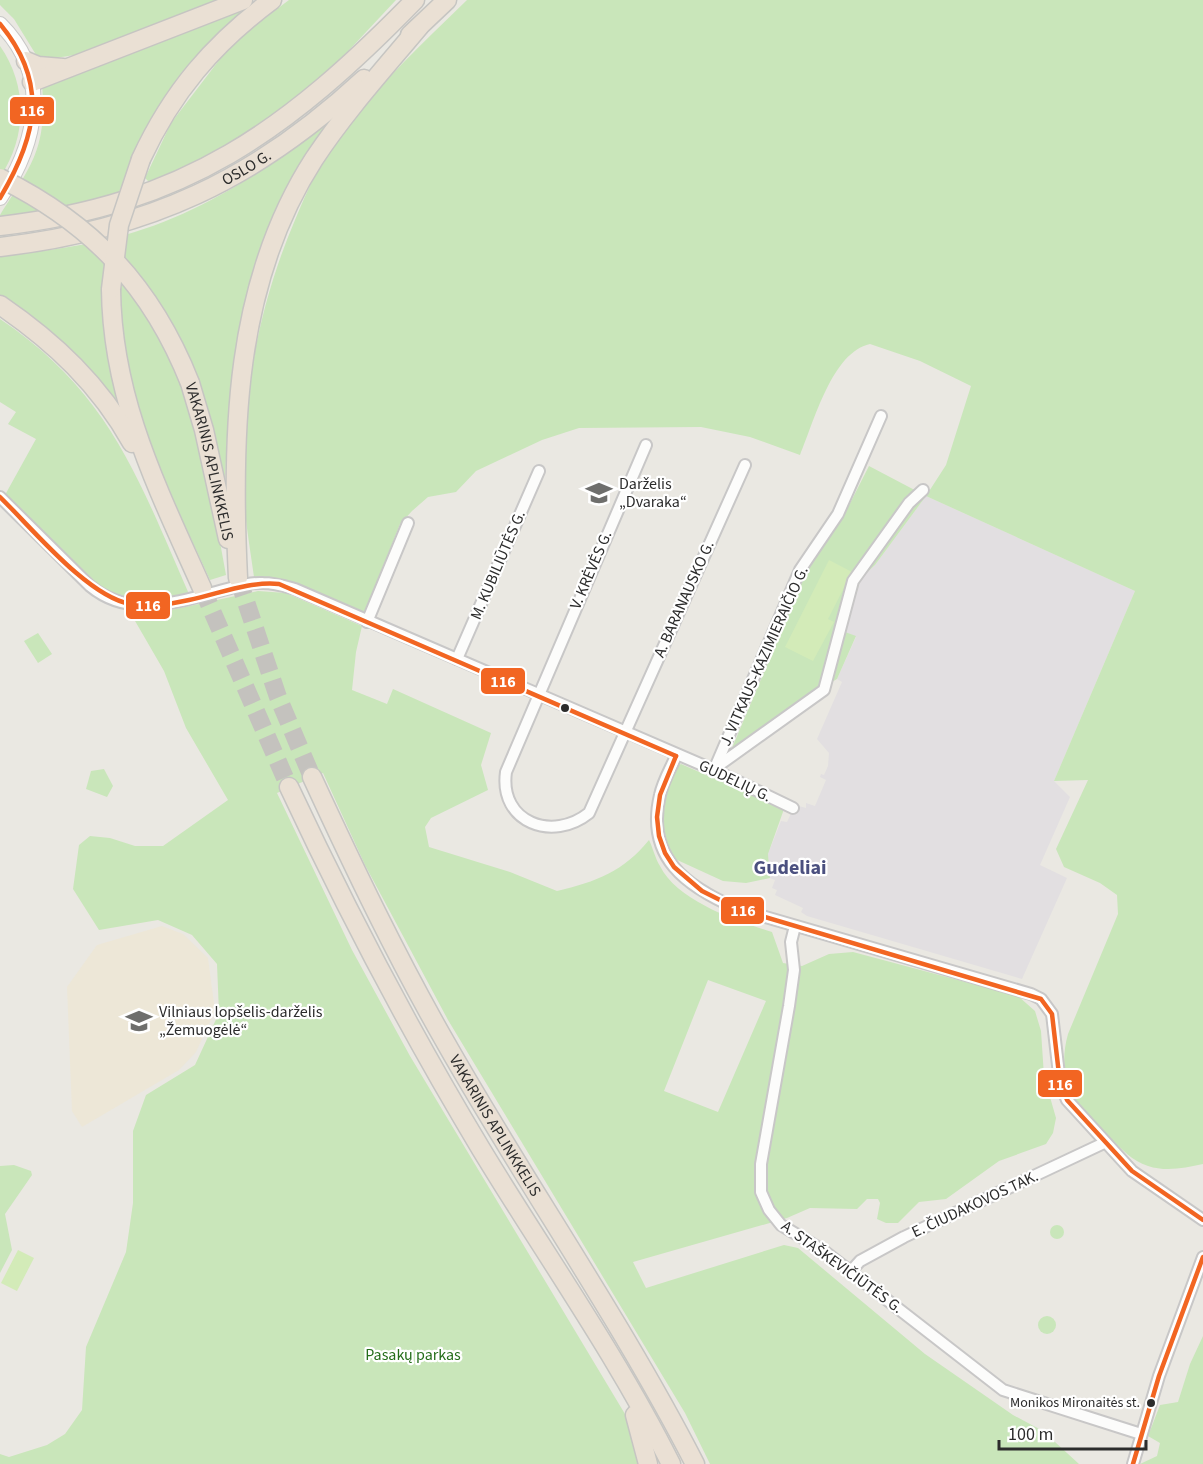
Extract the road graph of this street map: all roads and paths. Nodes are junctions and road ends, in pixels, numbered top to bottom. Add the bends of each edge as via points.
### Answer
1 (243, 0) edge
2 (272, 0) edge
3 (415, 0) edge
4 (447, 0) edge
5 (0, 24) edge
6 (419, 27) junction
7 (26, 61) junction
8 (70, 68) junction
9 (32, 82) junction
10 (2, 188) edge
11 (0, 226) edge
12 (0, 247) edge
13 (0, 305) edge
14 (882, 416) dead end
15 (646, 445) dead end
16 (745, 465) dead end
17 (539, 471) dead end
18 (922, 490) dead end
19 (0, 497) edge
20 (162, 498) junction
21 (408, 524) dead end
22 (202, 588) tunnel mouth
23 (367, 622) junction
24 (457, 659) junction
25 (537, 696) junction
26 (623, 733) junction
27 (676, 756) junction
28 (716, 766) junction
29 (312, 777) tunnel mouth
30 (290, 787) tunnel mouth
31 (793, 808) dead end
32 (795, 926) junction
33 (1104, 1143) junction
34 (1203, 1220) edge
35 (1203, 1257) edge
36 (851, 1271) junction
37 (622, 1377) junction
38 (1141, 1434) junction
39 (648, 1464) edge
40 (671, 1464) edge
41 (695, 1464) edge
42 (1133, 1464) edge

1 - 8 highway
2 - 20 highway, bridge via 211,53 180,89 141,159 119,225 111,325 122,387
3 - 11 highway, OSLO G. via 314,95 234,153 191,175 109,207 76,216
4 - 6 highway, OSLO G.
5 - 7 street
6 - 10 highway, VAKARINIS APLINKKELIS, bridge via 314,160 270,255 255,304 239,387 234,499 238,578 204,430 190,383 168,333 129,274 70,219 47,203
6 - 12 highway, OSLO G. via 354,88 278,148 209,189 158,212 92,233
7 - 8 highway via 38,66
7 - 9 street
8 - 9 highway
9 - 10 street via 31,135 20,166
13 - 20 highway via 61,352 94,387 124,429
14 - 28 street, J. VITKAUS-KAZIMIERAIČIO G. via 838,514 800,570
15 - 25 street, V. KRĖVĖS G.
16 - 26 street, A. BARANAUSKO G.
17 - 24 street, M. KUBILIŪTĖS G.
18 - 28 street via 853,581 824,690
19 - 23 street, GUDELIŲ G. via 90,586 117,602 171,604 261,582 295,589
20 - 22 highway
21 - 23 street
23 - 24 street, GUDELIŲ G.
24 - 25 street, GUDELIŲ G.
25 - 26 street, GUDELIŲ G.
25 - 26 street, V. KRĖVĖS G. via 505,780 516,813 534,824 562,826 589,813
26 - 27 street, GUDELIŲ G.
27 - 28 street, GUDELIŲ G.
27 - 32 street via 660,793 657,813 660,843 673,867 696,889 714,899
28 - 31 street, GUDELIŲ G.
29 - 41 highway, VAKARINIS APLINKKELIS via 441,1036 641,1364
30 - 37 highway, VAKARINIS APLINKKELIS via 401,1012
32 - 33 street via 1041,999 1054,1023 1062,1091
32 - 36 street, A. STAŠKEVIČIŪTĖS G. via 791,942 794,970 761,1164 761,1192 781,1225
33 - 34 street via 1132,1172
33 - 36 street, E. ČIUDAKOVOS TAK. via 904,1237 860,1261
35 - 38 street
36 - 38 street, A. STAŠKEVIČIŪTĖS G. via 1003,1390
37 - 39 highway
37 - 40 highway, VAKARINIS APLINKKELIS
38 - 42 street

